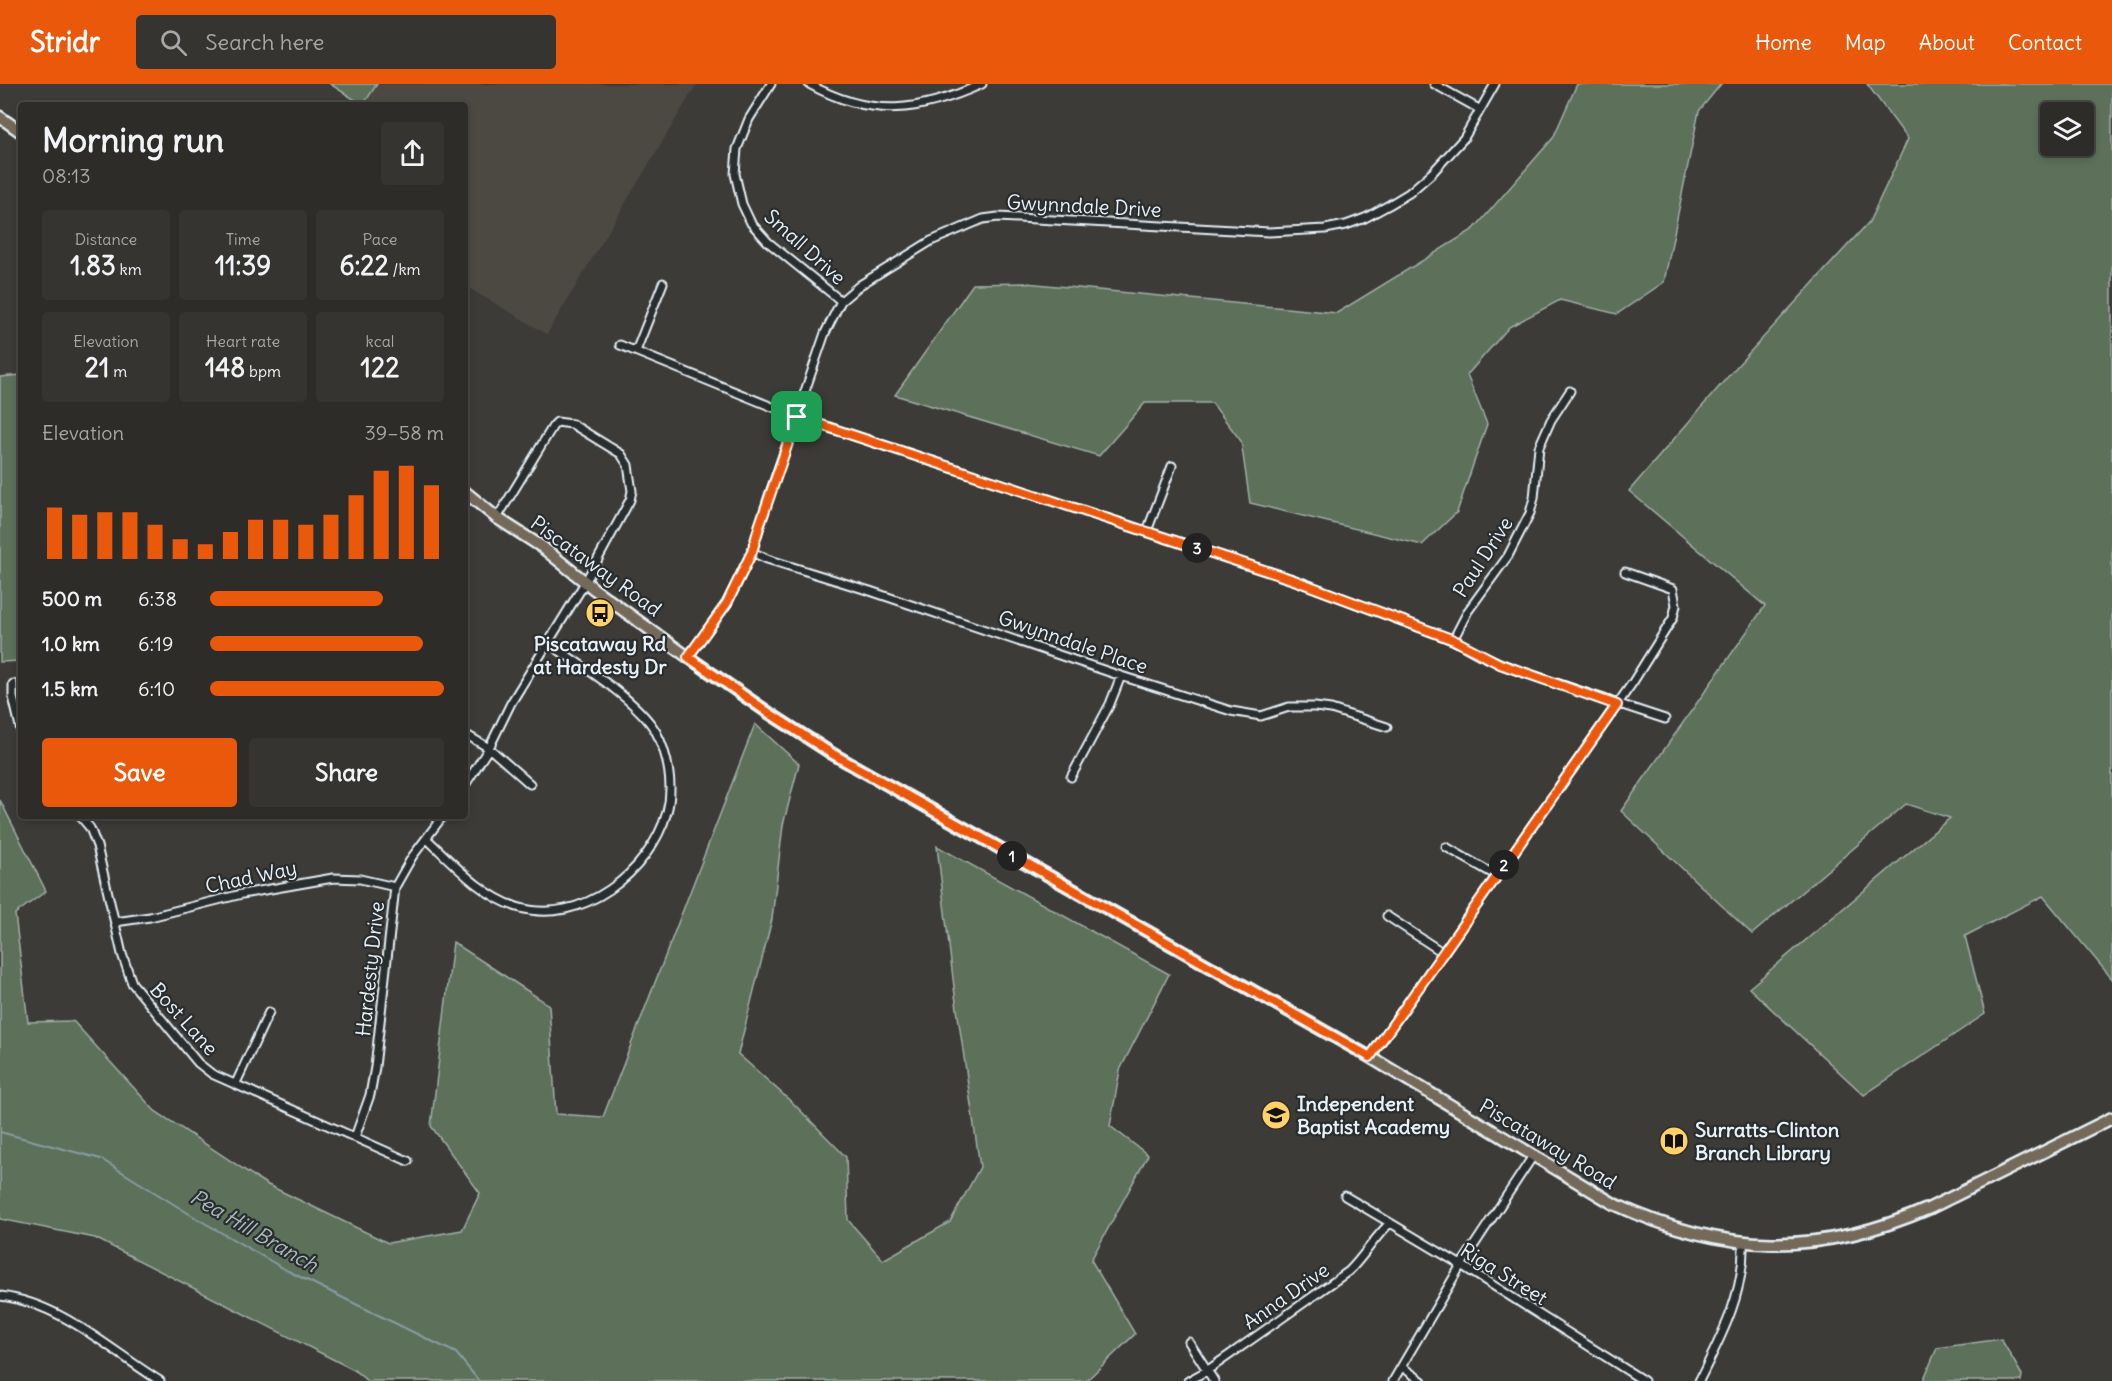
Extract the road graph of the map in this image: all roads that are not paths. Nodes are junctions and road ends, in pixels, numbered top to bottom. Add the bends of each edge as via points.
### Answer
1 (771, 84) edge
2 (809, 84) edge
3 (982, 84) edge
4 (1434, 84) edge
5 (1495, 84) edge
6 (1479, 109) junction
7 (0, 117) edge
8 (18, 130) edge
9 (663, 283) dead end
10 (841, 301) junction
11 (620, 345) dead end
12 (636, 351) junction
13 (1570, 390) dead end
14 (797, 417) junction
15 (1172, 466) dead end
16 (468, 494) edge
17 (497, 518) junction
18 (1147, 531) junction
19 (752, 552) junction
20 (1625, 572) dead end
21 (586, 581) junction
22 (1454, 640) junction
23 (548, 643) junction
24 (688, 657) junction
25 (1121, 676) junction
26 (13, 684) dead end
27 (1617, 705) junction
28 (18, 718) edge
29 (1665, 719) dead end
30 (1387, 727) dead end
31 (468, 736) edge
32 (489, 748) junction
33 (1071, 777) dead end
34 (468, 780) edge
35 (530, 784) dead end
36 (82, 819) edge
37 (441, 819) edge
38 (427, 839) junction
39 (1446, 847) dead end
40 (1497, 876) junction
41 (395, 887) junction
42 (1387, 916) dead end
43 (115, 922) junction
44 (1442, 952) junction
45 (269, 1012) dead end
46 (1370, 1057) junction
47 (236, 1083) junction
48 (2112, 1118) edge
49 (355, 1137) junction
50 (1533, 1156) junction
51 (408, 1161) dead end
52 (1345, 1196) dead end
53 (1389, 1223) junction
54 (1743, 1242) junction
55 (1461, 1265) junction
56 (0, 1296) edge
57 (1189, 1342) dead end
58 (1402, 1367) junction
59 (1209, 1370) junction
60 (160, 1381) edge
61 (1188, 1381) edge
62 (1214, 1381) edge
63 (1393, 1381) edge
64 (1422, 1381) edge
65 (1644, 1381) edge
66 (1699, 1381) edge

1 - 10 street, Small Drive via 749,119 737,149 735,174 742,204 751,223 768,242
2 - 3 street via 857,103 891,108 946,99
4 - 6 street
5 - 6 street, Gwynndale Drive
6 - 10 street, Gwynndale Drive via 1464,138 1432,173 1409,193 1346,225 1269,232 1013,217 983,219 930,241
7 - 8 main road
9 - 12 street
10 - 14 street, Gwynndale Drive via 825,333
11 - 12 street
12 - 14 street
13 - 22 street, Paul Drive via 1541,441 1530,513 1508,556 1468,611
14 - 18 street
14 - 19 street, Gwynndale Drive
15 - 18 street
16 - 17 main road, Piscataway Road
17 - 21 main road, Piscataway Road
17 - 21 street via 557,422 572,424 621,454 628,465 630,500
18 - 22 street via 1294,580
19 - 24 street, Gwynndale Drive via 727,603
19 - 25 street, Gwynndale Place
20 - 27 street via 1673,589 1677,605 1673,618
21 - 23 street
21 - 24 main road, Piscataway Road
22 - 27 street via 1500,664
23 - 32 street
23 - 38 street via 638,709 655,731 663,748 669,784 667,812 654,842 627,876 603,895 570,908 545,912 517,907 492,894
24 - 46 main road, Piscataway Road via 831,753
25 - 30 street, Gwynndale Place via 1250,715 1261,716 1288,707 1315,707
25 - 33 street
26 - 28 street
27 - 29 street
27 - 40 street
31 - 32 street
32 - 34 street
32 - 35 street
36 - 43 street, Bost Lane via 97,846
37 - 38 street, Hardesty Drive
38 - 41 street, Hardesty Drive
39 - 40 street
40 - 44 street
41 - 43 street, Chad Way via 333,878
41 - 49 street, Hardesty Drive via 373,1084
42 - 44 street
43 - 47 street, Bost Lane via 126,969 136,990 205,1069
44 - 46 street
45 - 47 street
46 - 50 main road, Piscataway Road
47 - 49 street, Bost Lane
48 - 54 main road, Piscataway Road via 1960,1194 1871,1230 1815,1241
49 - 51 street, Bost Lane
50 - 54 main road, Piscataway Road via 1614,1204 1653,1222
50 - 55 street
52 - 53 street, Riga Street
53 - 55 street, Riga Street
53 - 59 street, Anna Drive via 1349,1271
54 - 66 street via 1733,1306
55 - 58 street
55 - 65 street, Riga Street
56 - 60 street via 47,1309
57 - 59 street
58 - 63 street
58 - 64 street
59 - 61 street, Anna Drive
59 - 62 street

